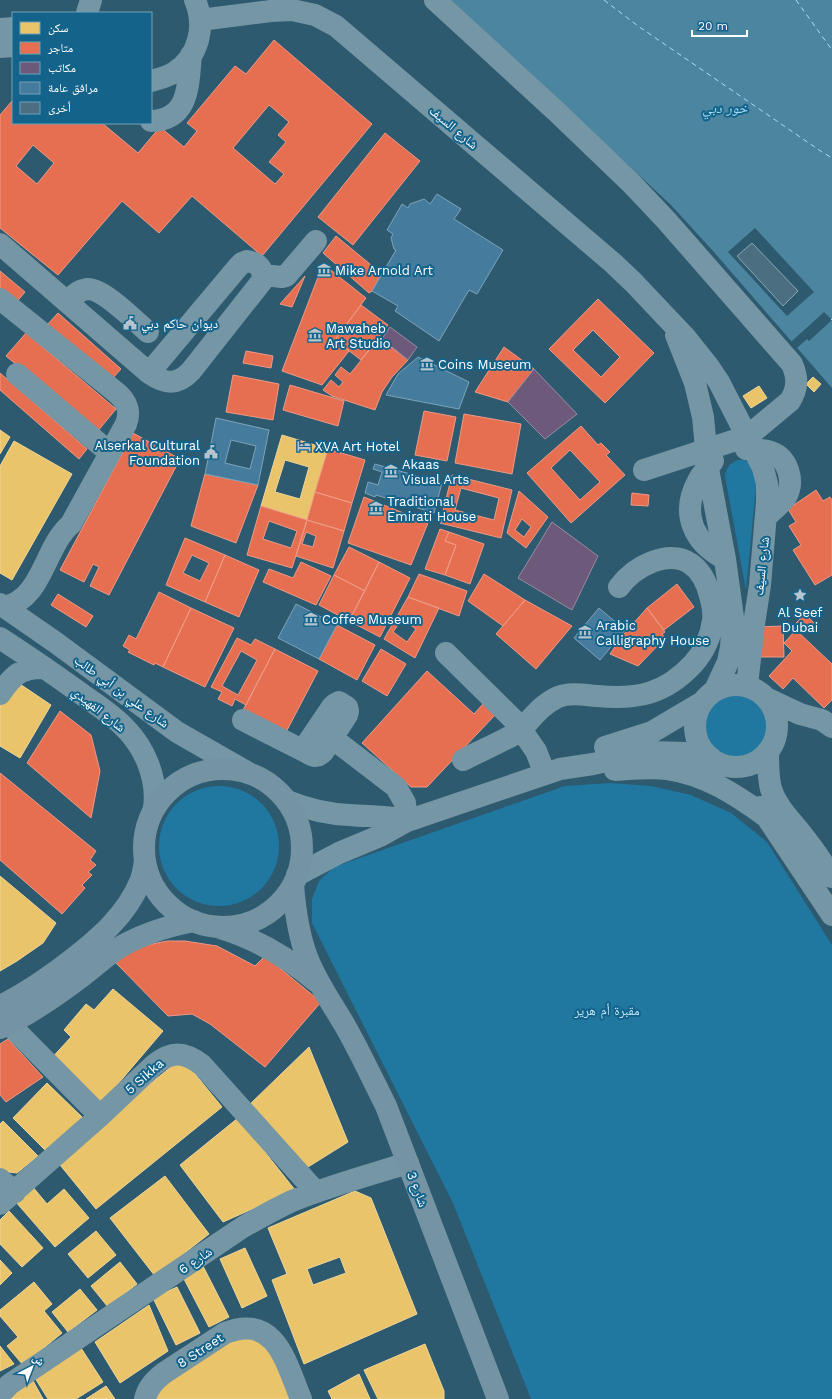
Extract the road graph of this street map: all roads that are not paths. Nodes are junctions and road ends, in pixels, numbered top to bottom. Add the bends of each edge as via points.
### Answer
1 (435, 0) edge
2 (197, 10) edge
3 (12, 28) edge
4 (0, 29) edge
5 (12, 46) edge
6 (0, 47) edge
7 (192, 55) junction
8 (152, 81) edge
9 (152, 121) edge
10 (316, 241) dead end
11 (0, 244) edge
12 (263, 275) junction
13 (0, 299) edge
14 (68, 302) junction
15 (673, 325) junction
16 (148, 332) dead end
17 (150, 373) junction
18 (16, 374) dead end
19 (751, 443) junction
20 (110, 454) junction
21 (707, 460) junction
22 (644, 470) dead end
23 (71, 524) junction
24 (703, 544) junction
25 (725, 559) junction
26 (685, 561) junction
27 (619, 587) dead end
28 (3, 605) edge
29 (37, 629) junction
30 (0, 638) edge
31 (446, 653) dead end
32 (45, 668) junction
33 (747, 685) junction
34 (0, 694) edge
35 (708, 696) junction
36 (768, 699) junction
37 (810, 718) junction
38 (243, 720) dead end
39 (832, 727) edge
40 (524, 735) junction
41 (332, 738) junction
42 (771, 746) junction
43 (308, 753) junction
44 (711, 758) junction
45 (463, 760) dead end
46 (731, 767) junction
47 (247, 772) junction
48 (546, 774) junction
49 (287, 801) junction
50 (154, 808) junction
51 (768, 818) junction
52 (407, 821) junction
53 (145, 861) junction
54 (832, 877) edge
55 (295, 880) junction
56 (832, 915) edge
57 (194, 921) junction
58 (216, 926) junction
59 (321, 986) junction
60 (3, 1019) edge
61 (100, 1116) junction
62 (408, 1163) junction
63 (5, 1191) edge
64 (316, 1192) junction
65 (0, 1394) edge
66 (145, 1399) edge
67 (301, 1399) edge
68 (498, 1399) edge

1 - 19 street via 590,142 636,188 792,364 797,384 794,394
2 - 7 street via 200,32
2 - 15 street, شارع السيف via 292,10 315,15 336,26 613,263
3 - 4 street
5 - 6 street
7 - 8 street via 174,73
7 - 9 street via 188,90 182,107 168,118
10 - 12 street via 286,276
11 - 14 street
12 - 17 street via 260,285 186,376 168,382
12 - 17 street via 262,270 253,262 242,264
13 - 20 street via 125,402 128,407 128,418
14 - 16 street via 75,293 88,289 95,290
14 - 17 street
15 - 19 street, شارع السيف via 694,347 719,382
15 - 21 street, شارع السيف via 695,383 703,417
18 - 20 street
19 - 21 street
19 - 33 street, شارع السيف via 761,460 768,493 760,586
20 - 23 street
21 - 22 street
21 - 24 street via 692,492 690,506 690,520
21 - 25 street, شارع السيف
23 - 28 street via 60,536 30,592 19,602
23 - 29 street via 68,539 38,597 35,613
24 - 25 street
24 - 26 street
25 - 35 street, شارع السيف via 733,632 728,662
26 - 27 street via 670,558 647,564 630,575
26 - 40 street via 693,565 705,578 712,602 713,619 710,635 704,650 695,662 672,683 644,695 629,698 577,694 560,697 544,705
28 - 29 street, شارع علي بن أبي طالب
29 - 47 street, شارع علي بن أبي طالب via 177,732
30 - 32 street, شارع الفهيدي
31 - 40 street via 503,708
32 - 34 street via 23,670 14,676
32 - 50 street, شارع الفهيدي via 113,717 135,740 149,765 154,782
33 - 35 street via 731,685
33 - 36 street
35 - 44 street via 695,719 695,730 703,750
35 - 48 street via 652,732 594,751
36 - 37 street
36 - 42 street via 773,706 778,728
37 - 39 street via 822,720
37 - 42 street via 790,726
38 - 43 street
40 - 45 street
40 - 48 street via 526,754
41 - 43 street via 320,756
41 - 43 street via 347,715 347,707 339,702 332,707 307,744
41 - 52 street via 396,787 405,803
42 - 46 street via 758,761 741,767
42 - 54 street via 769,776 776,800
44 - 46 street
44 - 48 street via 687,753 652,752
46 - 51 street
47 - 49 main road via 271,785
47 - 50 main road via 226,768 204,771 184,779 167,792
48 - 51 street via 668,769 715,784 741,798
48 - 52 street
49 - 52 street via 328,813 394,817
49 - 55 main road via 294,814 302,844 301,860
50 - 53 main road via 147,825
51 - 56 street
52 - 55 street via 340,853
53 - 57 main road via 151,880 162,897 177,911
53 - 60 main road via 141,881 122,914 56,972 30,989
55 - 58 main road via 279,904 260,917 238,925
55 - 59 main road, شارع 3 via 298,924 313,972
57 - 58 main road
57 - 60 main road via 160,929 120,947 38,1007
58 - 59 main road, شارع 3 via 265,946
59 - 62 main road, شارع 3 via 345,1025 386,1106
60 - 61 street
61 - 63 street, 5 Sikka
61 - 64 street, 5 Sikka via 162,1058 172,1054 183,1054 202,1065
62 - 64 street, شارع 6
62 - 68 main road, شارع 3
64 - 65 street, شارع 6 via 266,1214 243,1228 10,1384
66 - 67 street, 8 Street via 150,1386 164,1373 225,1333 245,1328 264,1333 279,1347

